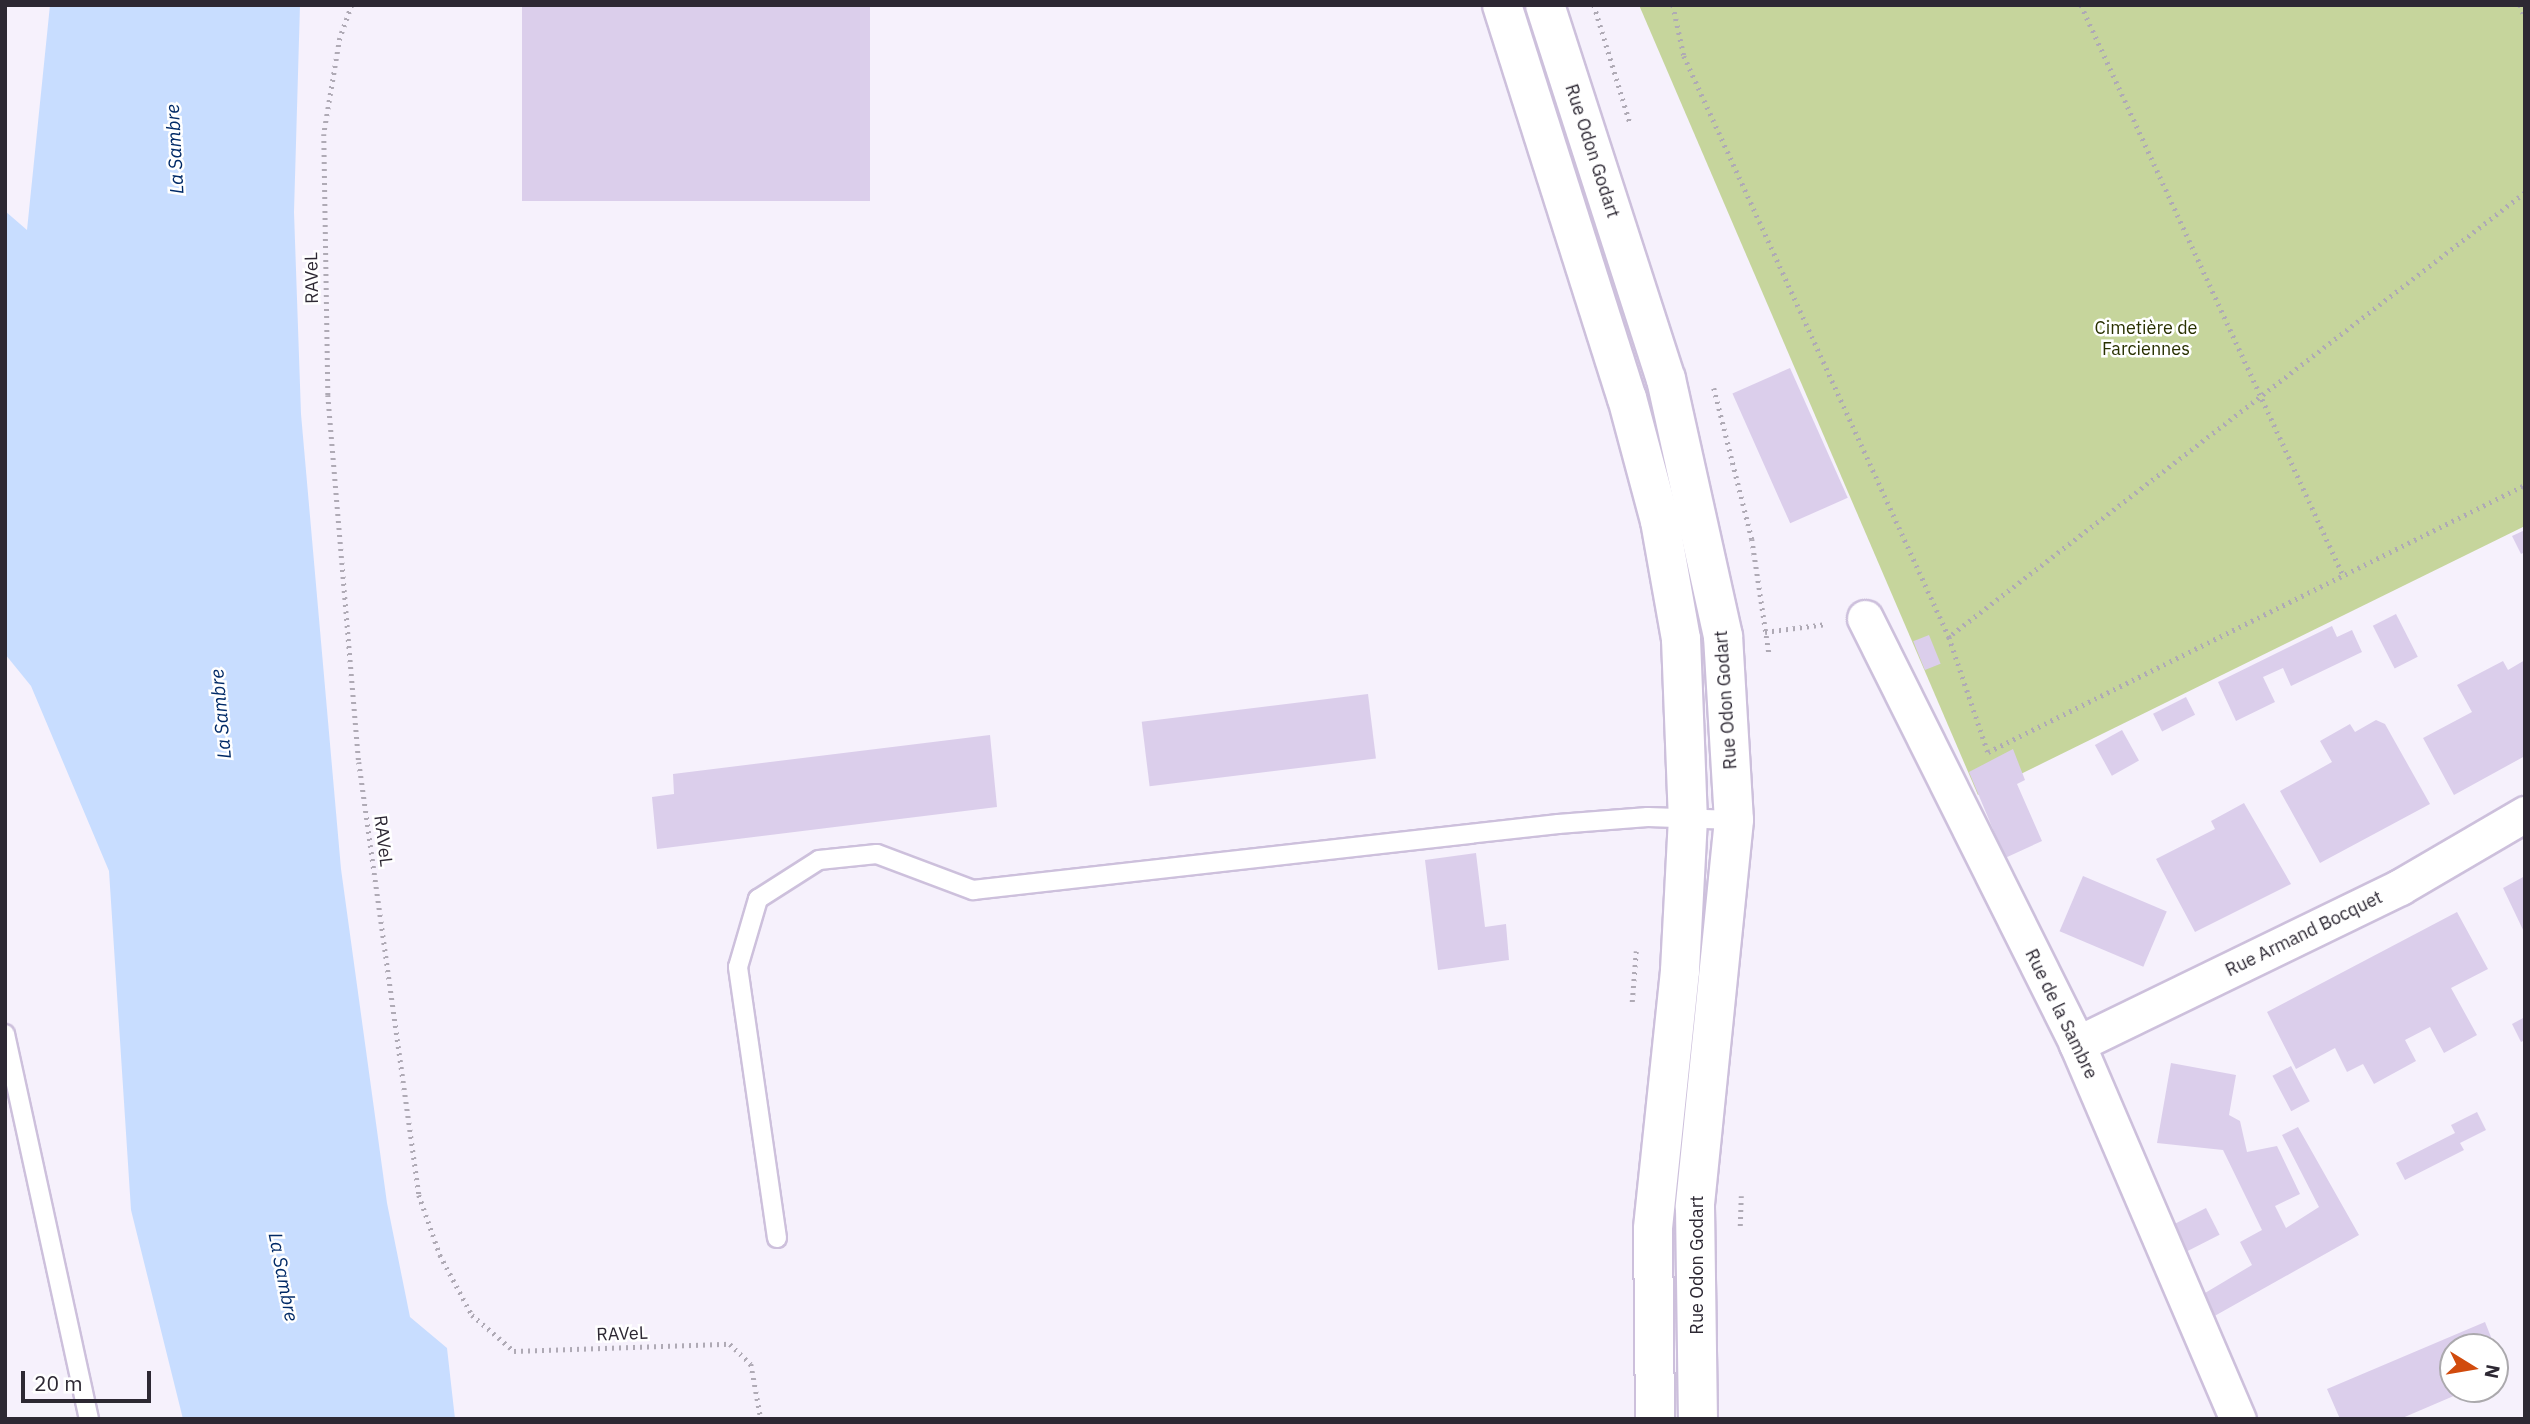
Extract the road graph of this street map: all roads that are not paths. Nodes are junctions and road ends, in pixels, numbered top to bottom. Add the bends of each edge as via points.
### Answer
1 (1502, 5) edge
2 (1545, 5) edge
3 (1865, 618) dead end
4 (2525, 814) edge
5 (1688, 818) junction
6 (1734, 820) junction
7 (5, 1034) edge
8 (2077, 1044) junction
9 (777, 1238) dead end
10 (89, 1419) edge
11 (1655, 1419) edge
12 (1698, 1419) edge
13 (2238, 1419) edge

1 - 5 main road via 1660,521 1681,639
2 - 6 main road, Rue Odon Godart via 1666,380 1723,636
3 - 8 street, Rue de la Sambre
4 - 8 street, Rue Armand Bocquet via 2400,887
5 - 6 lane
5 - 9 lane via 1558,824 972,890 877,854 819,860 758,900 738,967
5 - 11 main road via 1680,971 1653,1229
6 - 12 main road, Rue Odon Godart via 1695,1207
7 - 10 lane
8 - 13 street, Rue de la Sambre

